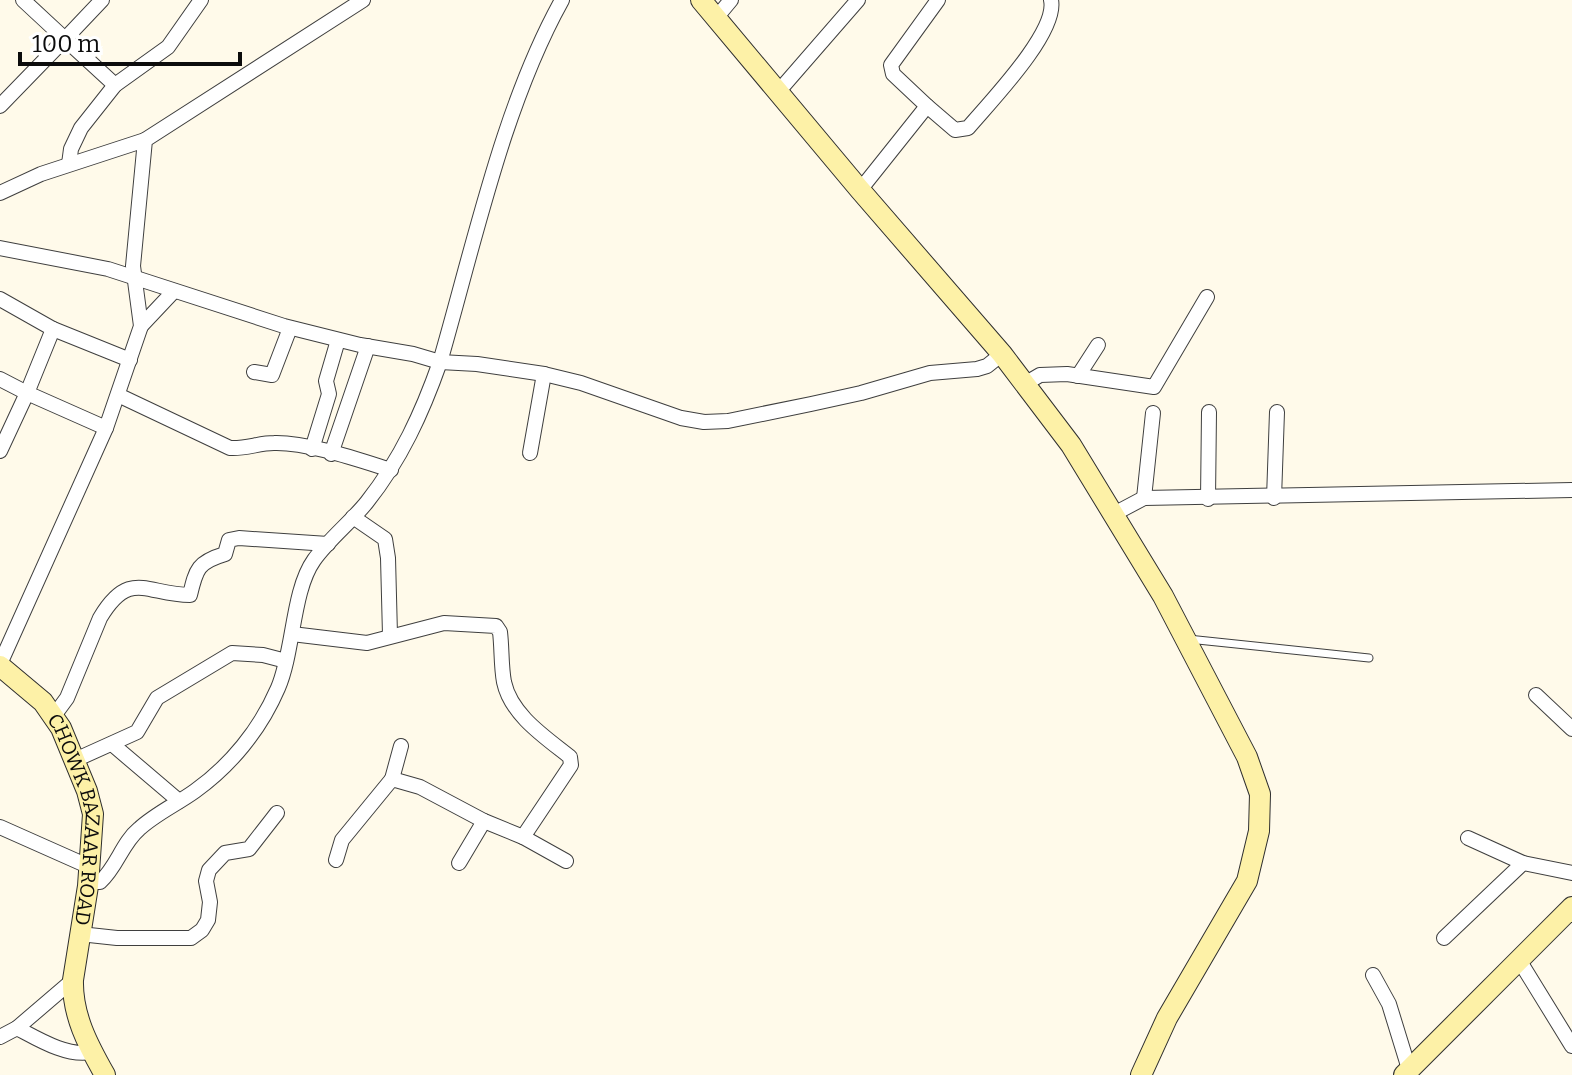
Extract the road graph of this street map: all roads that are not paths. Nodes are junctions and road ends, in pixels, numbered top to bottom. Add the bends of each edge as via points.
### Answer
1 (23, 0) edge
2 (102, 0) edge
3 (201, 0) edge
4 (363, 0) edge
5 (562, 0) edge
6 (701, 0) edge
7 (731, 0) edge
8 (858, 0) edge
9 (938, 0) edge
10 (1051, 0) edge
11 (716, 18) junction
12 (65, 39) junction
13 (115, 85) junction
14 (778, 92) junction
15 (0, 106) edge
16 (927, 106) junction
17 (145, 140) junction
18 (69, 164) junction
19 (860, 190) junction
20 (0, 193) edge
21 (0, 248) edge
22 (136, 279) junction
23 (174, 291) junction
24 (1207, 297) dead end
25 (0, 299) edge
26 (141, 326) junction
27 (290, 328) junction
28 (53, 329) junction
29 (338, 340) junction
30 (1098, 345) dead end
31 (368, 346) junction
32 (1002, 354) junction
33 (130, 360) junction
34 (440, 362) junction
35 (254, 372) dead end
36 (544, 374) junction
37 (1078, 376) junction
38 (0, 379) edge
39 (1023, 385) junction
40 (27, 393) junction
41 (118, 395) junction
42 (1209, 412) dead end
43 (1277, 412) dead end
44 (1153, 413) dead end
45 (106, 428) junction
46 (312, 449) junction
47 (0, 451) edge
48 (530, 453) dead end
49 (331, 454) junction
50 (391, 470) junction
51 (1572, 490) edge
52 (1144, 498) junction
53 (1274, 498) junction
54 (1208, 499) junction
55 (1112, 515) junction
56 (353, 517) junction
57 (328, 544) junction
58 (292, 634) junction
59 (390, 635) junction
60 (1186, 639) junction
61 (1369, 658) dead end
62 (286, 661) junction
63 (0, 665) edge
64 (1536, 695) dead end
65 (53, 717) junction
66 (1572, 729) edge
67 (112, 744) junction
68 (401, 746) dead end
69 (75, 760) junction
70 (392, 779) junction
71 (179, 801) junction
72 (277, 813) dead end
73 (484, 821) junction
74 (0, 827) edge
75 (523, 837) junction
76 (1468, 838) dead end
77 (336, 860) dead end
78 (566, 861) dead end
79 (459, 863) dead end
80 (1523, 863) junction
81 (1572, 873) edge
82 (89, 874) junction
83 (1572, 907) edge
84 (80, 934) junction
85 (1444, 938) dead end
86 (1519, 960) junction
87 (1373, 975) dead end
88 (73, 989) junction
89 (17, 1028) junction
90 (0, 1037) edge
91 (1572, 1046) edge
92 (91, 1052) junction
93 (1407, 1072) edge
94 (105, 1075) edge
95 (1141, 1075) edge

1 - 12 street
2 - 12 street
3 - 13 street via 168,47
4 - 17 street
5 - 34 street via 517,103
6 - 11 main road
7 - 11 street
8 - 14 street
9 - 16 street via 891,65 893,74
10 - 16 street via 1052,17 1042,36 968,128 955,130
11 - 14 main road
12 - 13 street
12 - 15 street
13 - 18 street via 81,128
14 - 19 main road
16 - 19 street
17 - 18 street
17 - 22 street
18 - 20 street
19 - 32 main road
21 - 22 street
22 - 23 street
22 - 26 street
23 - 26 street
23 - 27 street
24 - 37 street via 1154,387
25 - 28 street
26 - 33 street
27 - 29 street
27 - 35 street via 272,375
28 - 33 street
28 - 40 street
29 - 31 street
29 - 46 street
30 - 37 street
31 - 34 street
31 - 49 street
32 - 36 street via 977,369 930,373 728,421 681,418
32 - 39 main road
33 - 41 street
34 - 36 street
34 - 50 street
36 - 48 street
37 - 39 street via 1040,375
38 - 40 street
39 - 55 main road via 1071,445
40 - 45 street
40 - 47 street
41 - 45 street
41 - 46 street via 230,448 274,443
42 - 54 street
43 - 53 street
44 - 52 street
45 - 63 street
46 - 49 street
49 - 50 street
50 - 56 street
51 - 53 street
52 - 54 street
52 - 55 street
53 - 54 street
55 - 60 main road
56 - 57 street
56 - 59 street via 385,539
57 - 58 street via 302,582
57 - 65 street via 229,540 225,554 198,568 190,595 146,587 122,592 106,607 67,698
58 - 59 street via 367,643
58 - 62 street
59 - 75 street via 444,623 484,624 500,632 504,683 511,699 521,716 570,757 571,765
60 - 61 lane
60 - 95 main road via 1247,757 1260,794 1259,831 1247,881 1167,1018
62 - 67 street via 232,653 157,698 137,732
62 - 71 street via 278,689 229,764
63 - 65 main road, CHOWK BAZAAR ROAD
64 - 66 street
65 - 69 main road, CHOWK BAZAAR ROAD
67 - 69 street
67 - 71 street
68 - 70 street
69 - 82 main road, CHOWK BAZAAR ROAD via 93,814
70 - 73 street via 420,787
70 - 77 street via 347,832
71 - 82 street via 137,830 100,882
72 - 84 street via 249,849 225,853 209,870 208,920 191,938
73 - 75 street
73 - 79 street
74 - 82 street
75 - 78 street
76 - 80 street
80 - 81 street
80 - 85 street
82 - 84 main road, CHOWK BAZAAR ROAD
83 - 86 main road
84 - 88 main road, CHOWK BAZAAR ROAD
86 - 91 street
86 - 93 main road
87 - 93 street via 1389,1004
88 - 89 street
88 - 92 main road
89 - 90 street
89 - 92 street via 49,1044
92 - 94 main road

